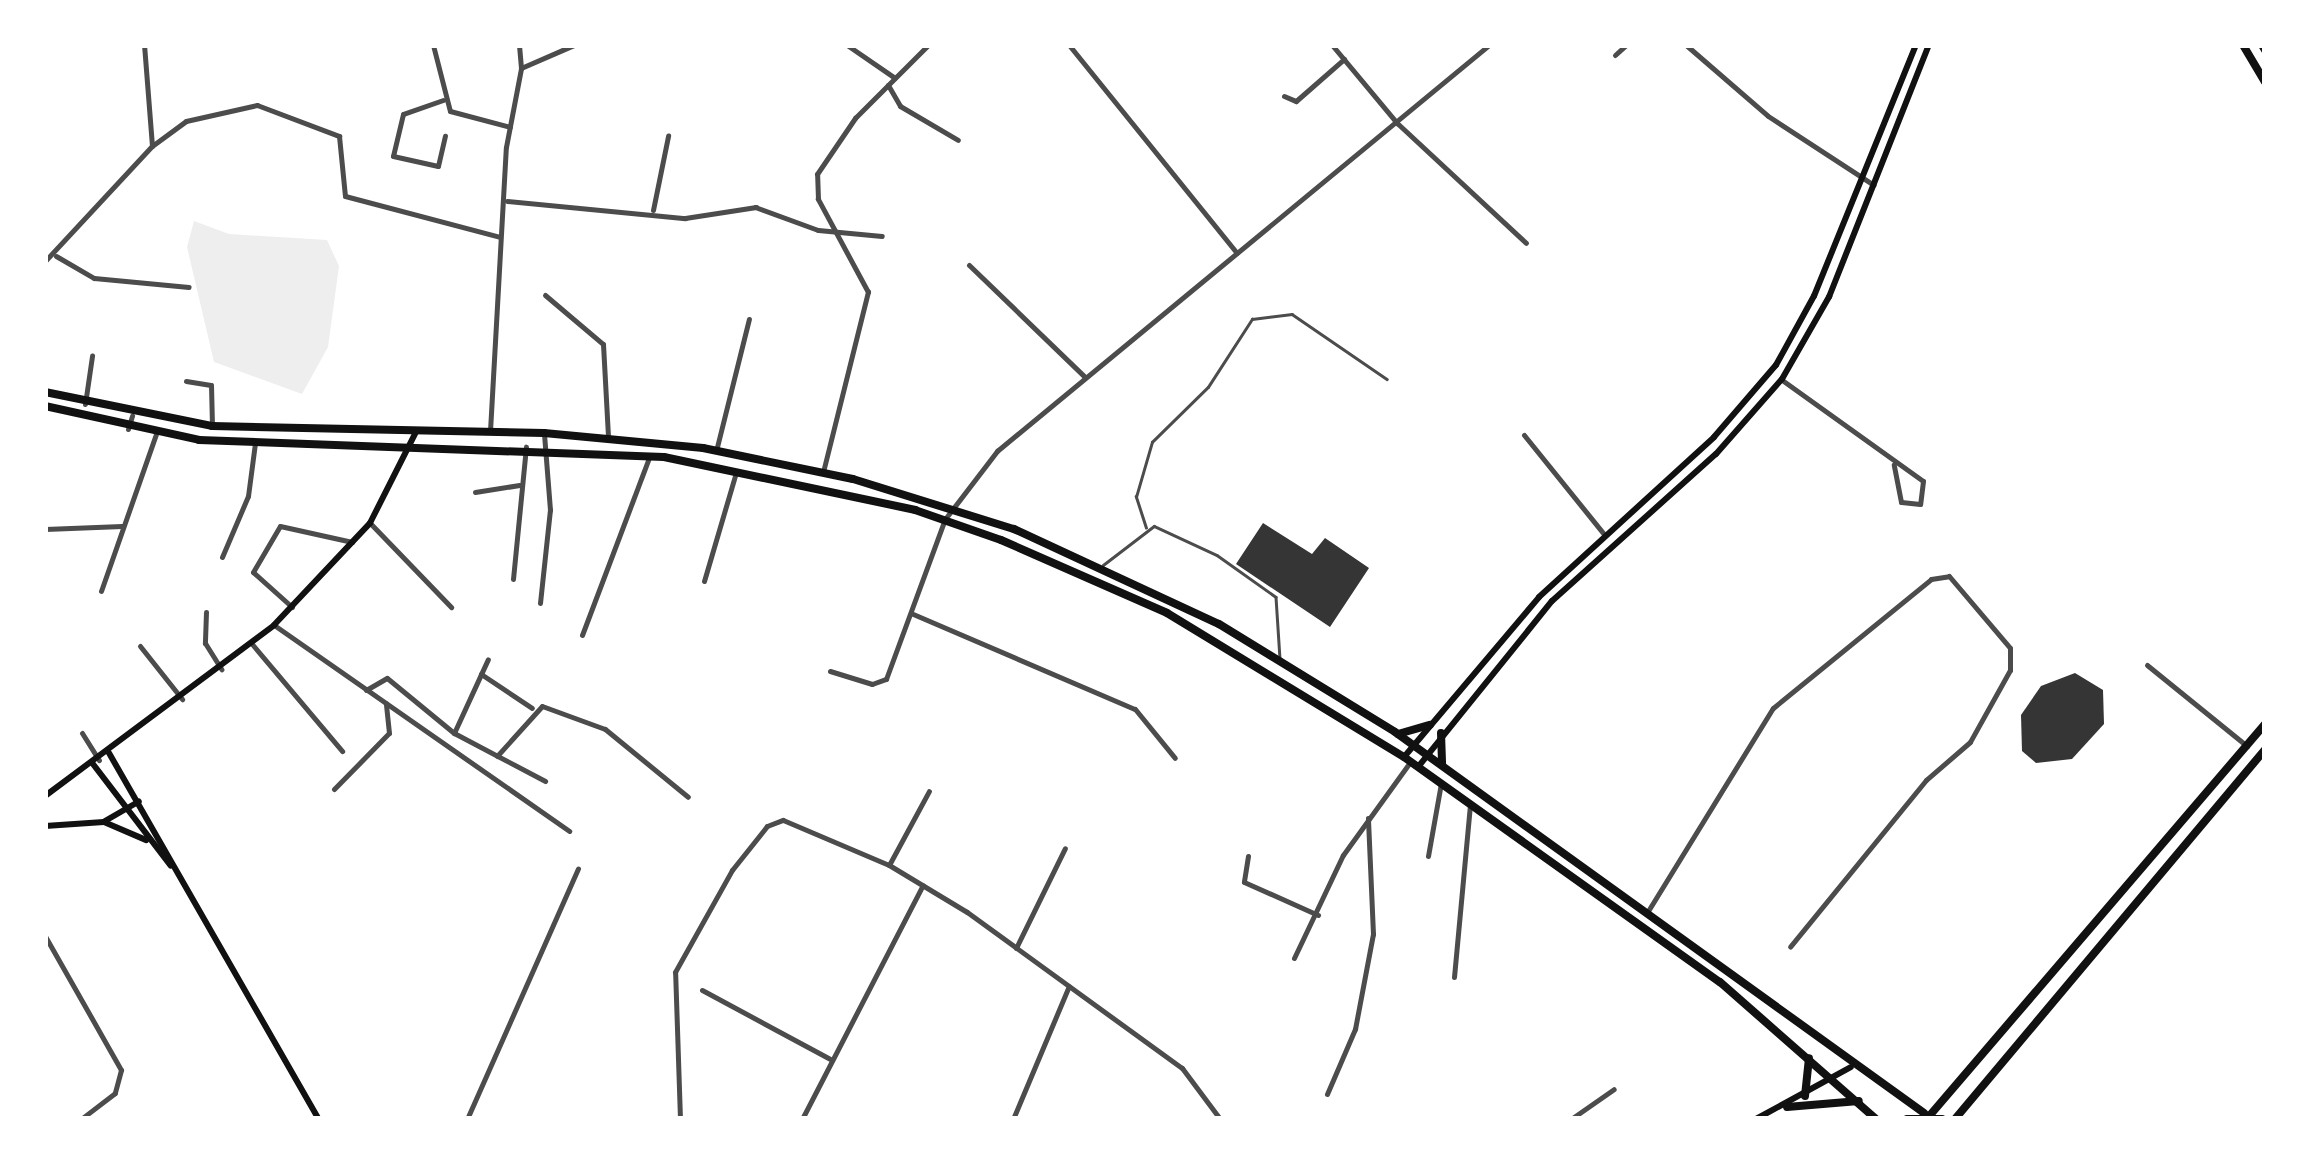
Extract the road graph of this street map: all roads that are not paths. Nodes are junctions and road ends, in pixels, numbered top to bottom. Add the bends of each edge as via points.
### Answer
1 (144, 45) edge
2 (433, 45) edge
3 (519, 45) edge
4 (576, 45) edge
5 (847, 45) edge
6 (928, 45) edge
7 (1069, 45) edge
8 (1332, 45) edge
9 (1489, 45) edge
10 (1626, 45) edge
11 (1686, 45) edge
12 (1916, 45) edge
13 (1929, 45) edge
14 (2242, 45) edge
15 (1615, 55) dead end
16 (1344, 59) junction
17 (521, 68) junction
18 (895, 78) junction
19 (2265, 82) edge
20 (888, 85) junction
21 (1284, 96) dead end
22 (443, 100) junction
23 (45, 101) edge
24 (1397, 123) junction
25 (510, 128) junction
26 (446, 136) dead end
27 (668, 136) dead end
28 (45, 138) edge
29 (958, 140) dead end
30 (152, 146) junction
31 (1861, 179) junction
32 (1874, 185) junction
33 (507, 200) junction
34 (654, 210) junction
35 (838, 232) junction
36 (882, 236) dead end
37 (500, 237) junction
38 (1526, 242) dead end
39 (1237, 254) junction
40 (56, 256) junction
41 (45, 261) edge
42 (969, 265) dead end
43 (189, 286) dead end
44 (545, 295) dead end
45 (748, 319) dead end
46 (92, 356) dead end
47 (1085, 377) junction
48 (1387, 379) dead end
49 (1782, 379) junction
50 (186, 381) dead end
51 (45, 392) edge
52 (85, 404) junction
53 (45, 406) edge
54 (132, 416) junction
55 (212, 426) junction
56 (418, 428) junction
57 (128, 429) junction
58 (490, 431) junction
59 (544, 433) junction
60 (156, 434) junction
61 (1524, 435) dead end
62 (608, 436) junction
63 (630, 439) junction
64 (256, 443) junction
65 (411, 444) junction
66 (526, 446) junction
67 (551, 448) junction
68 (716, 450) junction
69 (628, 453) junction
70 (650, 455) junction
71 (1894, 465) junction
72 (803, 468) junction
73 (737, 469) junction
74 (823, 472) junction
75 (800, 482) junction
76 (520, 485) junction
77 (474, 492) dead end
78 (952, 506) junction
79 (946, 519) junction
80 (370, 523) junction
81 (122, 526) junction
82 (45, 528) edge
83 (1146, 528) junction
84 (1604, 534) junction
85 (352, 542) junction
86 (222, 558) dead end
87 (1102, 567) junction
88 (513, 579) dead end
89 (704, 582) dead end
90 (101, 591) dead end
91 (540, 603) dead end
92 (292, 607) junction
93 (451, 607) dead end
94 (206, 612) dead end
95 (913, 614) junction
96 (274, 626) junction
97 (582, 635) dead end
98 (252, 644) junction
99 (140, 646) dead end
100 (488, 659) dead end
101 (1279, 660) junction
102 (2148, 666) dead end
103 (221, 669) junction
104 (830, 671) dead end
105 (481, 674) junction
106 (366, 690) junction
107 (182, 699) junction
108 (386, 703) junction
109 (533, 708) junction
110 (2265, 724) edge
111 (1430, 725) junction
112 (1394, 732) junction
113 (454, 733) junction
114 (1441, 733) junction
115 (82, 734) dead end
116 (1414, 746) junction
117 (2247, 746) junction
118 (342, 750) dead end
119 (2263, 751) edge
120 (109, 753) junction
121 (497, 756) junction
122 (1426, 756) junction
123 (1174, 758) dead end
124 (96, 762) junction
125 (1410, 762) junction
126 (1451, 776) junction
127 (545, 782) dead end
128 (1440, 783) junction
129 (334, 789) dead end
130 (929, 791) dead end
131 (45, 796) edge
132 (688, 798) dead end
133 (139, 801) junction
134 (1470, 802) junction
135 (126, 808) junction
136 (1368, 818) junction
137 (104, 822) junction
138 (45, 826) edge
139 (570, 831) dead end
140 (155, 847) junction
141 (1064, 848) dead end
142 (1562, 851) junction
143 (1248, 856) dead end
144 (1428, 856) dead end
145 (1553, 860) junction
146 (889, 864) junction
147 (578, 869) dead end
148 (178, 874) junction
149 (923, 884) junction
150 (1648, 911) junction
151 (1318, 914) junction
152 (45, 936) edge
153 (1790, 947) dead end
154 (1016, 948) junction
155 (1294, 958) dead end
156 (1454, 977) dead end
157 (1069, 986) junction
158 (702, 990) dead end
159 (1807, 1054) junction
160 (830, 1059) junction
161 (1851, 1066) junction
162 (1837, 1078) junction
163 (1614, 1088) dead end
164 (1328, 1094) dead end
165 (1805, 1096) junction
166 (1859, 1100) junction
167 (1786, 1107) junction
168 (1927, 1113) junction
169 (81, 1119) edge
170 (319, 1119) edge
171 (467, 1119) edge
172 (680, 1119) edge
173 (802, 1119) edge
174 (1014, 1119) edge
175 (1220, 1119) edge
176 (1571, 1119) edge
177 (1756, 1119) edge
178 (1876, 1119) edge
179 (1907, 1119) edge
180 (1942, 1119) edge
181 (1955, 1119) edge

1 - 30 street via 156,131
2 - 22 street
3 - 17 street
4 - 17 street
5 - 18 street
6 - 18 street
7 - 39 street
8 - 16 street
9 - 24 street
10 - 15 street
11 - 31 street
12 - 31 main road
13 - 32 main road
14 - 19 main road
16 - 21 street via 1296,101
16 - 24 street
17 - 25 street
18 - 20 street
20 - 29 street via 900,106
20 - 35 street via 818,174 818,199
22 - 25 street via 456,114
22 - 26 street via 403,114 393,156 438,166
23 - 28 street
24 - 38 street
24 - 39 street
25 - 33 street
27 - 34 street
30 - 37 street via 186,121 257,104 339,136 342,191
30 - 40 street
31 - 32 street
31 - 84 main road via 1776,365 1714,437
32 - 49 main road via 1829,298
33 - 34 street
33 - 37 street
34 - 35 street via 718,218 754,206
35 - 36 street
35 - 74 street via 868,292
37 - 58 street
39 - 47 street
40 - 41 street
40 - 43 street via 94,278
42 - 47 street
44 - 62 street via 602,344
45 - 68 street
46 - 52 street
47 - 78 street via 997,450
48 - 83 lane via 1292,314 1252,319 1208,386 1152,442 1136,503
49 - 71 street
49 - 114 main road via 1716,454 1552,601
50 - 55 street via 211,386
51 - 52 main road
52 - 54 main road
53 - 57 main road
54 - 55 main road
54 - 57 street
55 - 56 main road
56 - 58 main road
56 - 65 main road
57 - 60 main road
58 - 59 main road
59 - 62 main road
59 - 67 street
60 - 64 main road
60 - 81 street
61 - 84 street
62 - 63 main road
63 - 68 main road
63 - 69 street
64 - 65 main road
64 - 86 street via 248,496
65 - 66 main road
65 - 80 main road
66 - 67 main road
66 - 76 street
67 - 69 main road
67 - 91 street
68 - 72 main road
69 - 70 main road
70 - 73 main road
70 - 97 street
71 - 71 street via 1922,481 1920,504 1901,502
72 - 74 main road
72 - 75 street
73 - 75 main road
73 - 89 street
74 - 78 main road
75 - 79 main road
76 - 77 street
76 - 88 street
78 - 79 street
78 - 87 main road
79 - 95 street
79 - 125 main road via 1167,613
80 - 85 main road
80 - 93 street
81 - 82 street
81 - 90 street
83 - 87 lane
83 - 101 lane via 1170,531 1270,589 1284,626
84 - 111 main road
85 - 92 main road
85 - 92 street via 280,526 253,572
87 - 101 main road
92 - 96 main road
94 - 103 street via 205,643
95 - 104 street via 880,683
95 - 123 street via 1134,708
96 - 98 main road
96 - 106 street
98 - 103 main road
98 - 118 street
99 - 107 street
100 - 105 street
101 - 112 main road
102 - 117 street
103 - 107 main road
105 - 109 street
105 - 113 street
106 - 108 street
106 - 113 street via 388,678
107 - 120 main road
108 - 129 street via 390,734
108 - 139 street
109 - 121 street
109 - 132 street via 605,728
110 - 117 main road
111 - 112 main road via 1415,736
111 - 116 main road
112 - 116 main road
113 - 121 street
114 - 122 main road
114 - 126 main road via 1438,756
115 - 124 street
116 - 122 main road
116 - 125 main road
117 - 119 main road
117 - 168 main road
119 - 181 main road
120 - 124 main road
120 - 133 main road
121 - 127 street
122 - 125 main road
122 - 126 main road
124 - 131 main road
124 - 135 main road
125 - 128 main road
125 - 136 street
126 - 142 main road
128 - 134 main road
128 - 144 street
130 - 146 street
133 - 135 main road
133 - 148 main road
134 - 145 main road
134 - 156 street
135 - 137 main road
135 - 140 main road
136 - 151 street
136 - 164 street via 1373,934 1355,1029
137 - 138 main road
137 - 140 main road
140 - 148 main road
141 - 154 street
142 - 145 street
142 - 150 main road
143 - 151 street via 1244,882
145 - 159 main road
146 - 149 street
146 - 172 street via 783,820 767,826 675,972
147 - 171 street
148 - 170 main road
149 - 154 street
149 - 160 street
150 - 153 street via 1773,708 1931,580 1949,576 2010,648 2010,670 1961,753 1926,780
150 - 161 main road
151 - 155 street
152 - 169 street via 121,1070 115,1093
154 - 157 street
157 - 174 street
157 - 175 street via 1182,1068
158 - 160 street
159 - 162 main road
159 - 165 main road via 1814,1076
160 - 173 street
161 - 162 main road
161 - 168 main road
162 - 165 main road
162 - 166 main road
163 - 176 street
165 - 167 main road
166 - 167 main road
166 - 178 main road
167 - 177 main road
168 - 179 main road
168 - 180 main road

